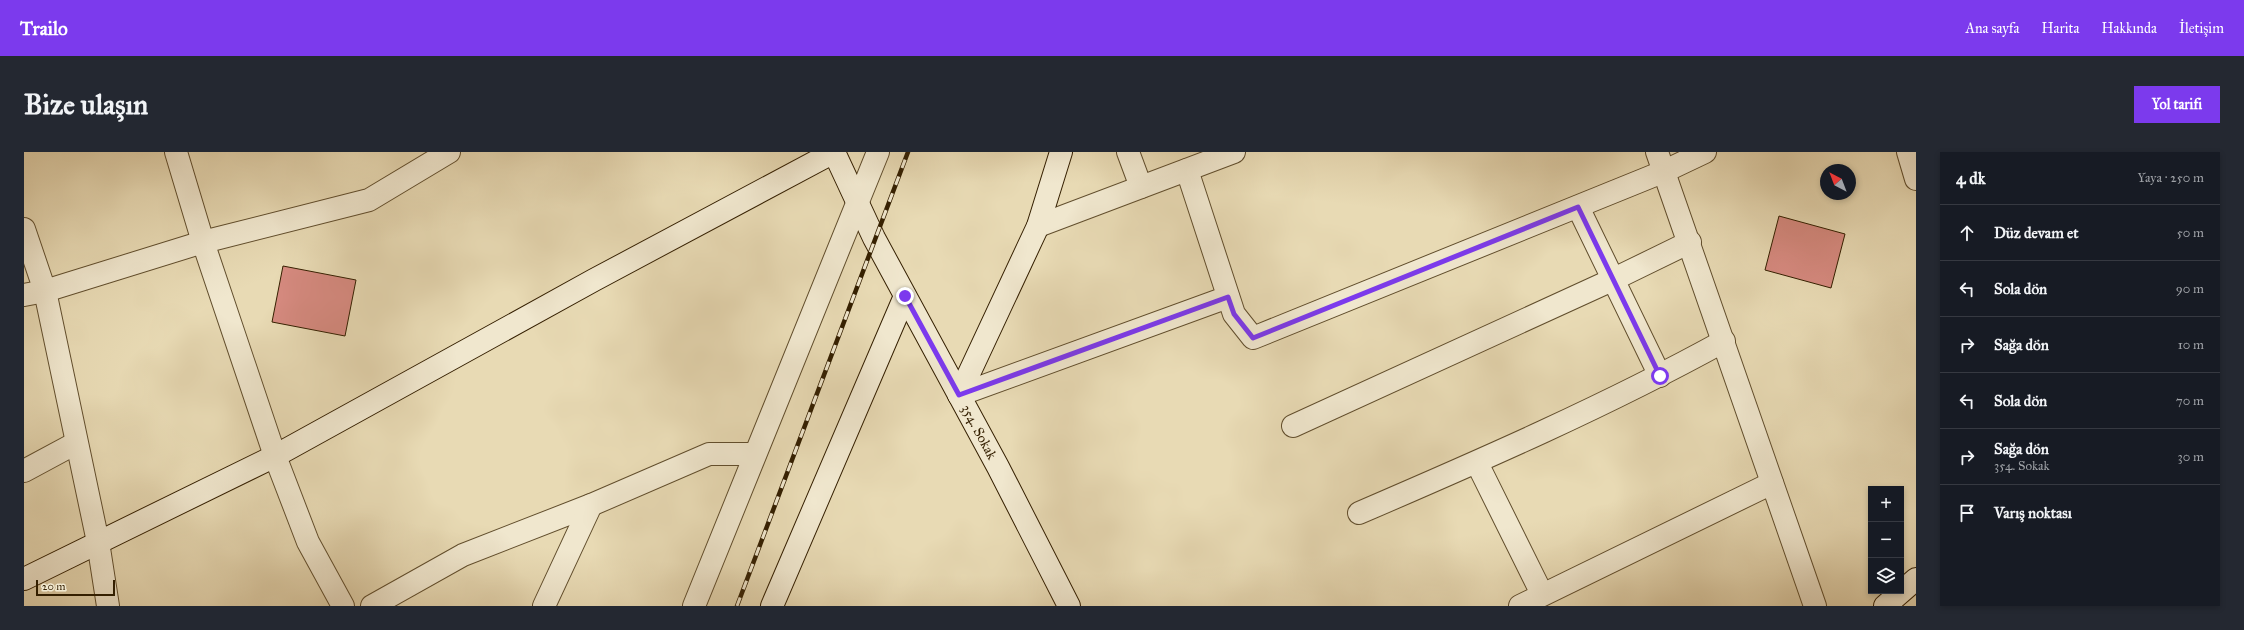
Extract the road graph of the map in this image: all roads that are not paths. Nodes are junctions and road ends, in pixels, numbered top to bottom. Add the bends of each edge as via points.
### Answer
1 (176, 152) edge
2 (449, 152) edge
3 (834, 152) edge
4 (878, 152) edge
5 (1061, 152) edge
6 (1128, 152) edge
7 (1234, 152) edge
8 (1705, 152) edge
9 (1908, 152) edge
10 (1661, 162) edge
11 (1187, 170) junction
12 (1916, 180) edge
13 (1141, 187) junction
14 (858, 203) junction
15 (1578, 207) junction
16 (1038, 226) junction
17 (24, 229) edge
18 (203, 242) junction
19 (1690, 242) junction
20 (1612, 280) junction
21 (45, 291) junction
22 (24, 295) edge
23 (905, 296) junction
24 (1228, 297) junction
25 (1724, 341) junction
26 (1660, 376) junction
27 (959, 395) junction
28 (1293, 426) dead end
29 (76, 443) junction
30 (755, 454) junction
31 (275, 456) junction
32 (1477, 463) junction
33 (24, 471) edge
34 (1772, 483) junction
35 (591, 505) junction
36 (1359, 513) dead end
37 (98, 542) junction
38 (24, 579) edge
39 (1916, 579) edge
40 (1542, 594) junction
41 (1809, 604) edge
42 (108, 606) edge
43 (343, 606) edge
44 (372, 606) edge
45 (544, 606) edge
46 (694, 606) edge
47 (772, 606) edge
48 (1069, 606) edge
49 (1520, 606) edge
50 (1885, 606) edge

1 - 18 street
2 - 18 street via 369,200
3 - 14 street, 354. Sokak
3 - 31 street via 594,280
4 - 14 street
5 - 16 street
6 - 13 street
7 - 11 street
8 - 10 street
9 - 12 street
10 - 15 street
10 - 19 street
11 - 13 street
11 - 24 street
13 - 16 street
14 - 23 street, 354. Sokak
14 - 30 street
15 - 20 street
15 - 24 street via 1253,338 1234,314
16 - 27 street
17 - 21 street
18 - 21 street
18 - 31 street
19 - 20 street
19 - 25 street
20 - 26 street
20 - 28 street
21 - 22 street
21 - 29 street
23 - 27 street, 354. Sokak
23 - 47 street
24 - 27 street
25 - 26 street
25 - 34 street
26 - 32 street
27 - 48 street, 354. Sokak
29 - 33 street
29 - 37 street
30 - 35 street via 709,454
30 - 46 street
31 - 37 street
31 - 43 street via 308,542
32 - 36 street
32 - 40 street
34 - 40 street
34 - 41 street
35 - 44 street via 463,555
35 - 45 street
37 - 38 street
37 - 42 street
39 - 50 street
40 - 49 street

